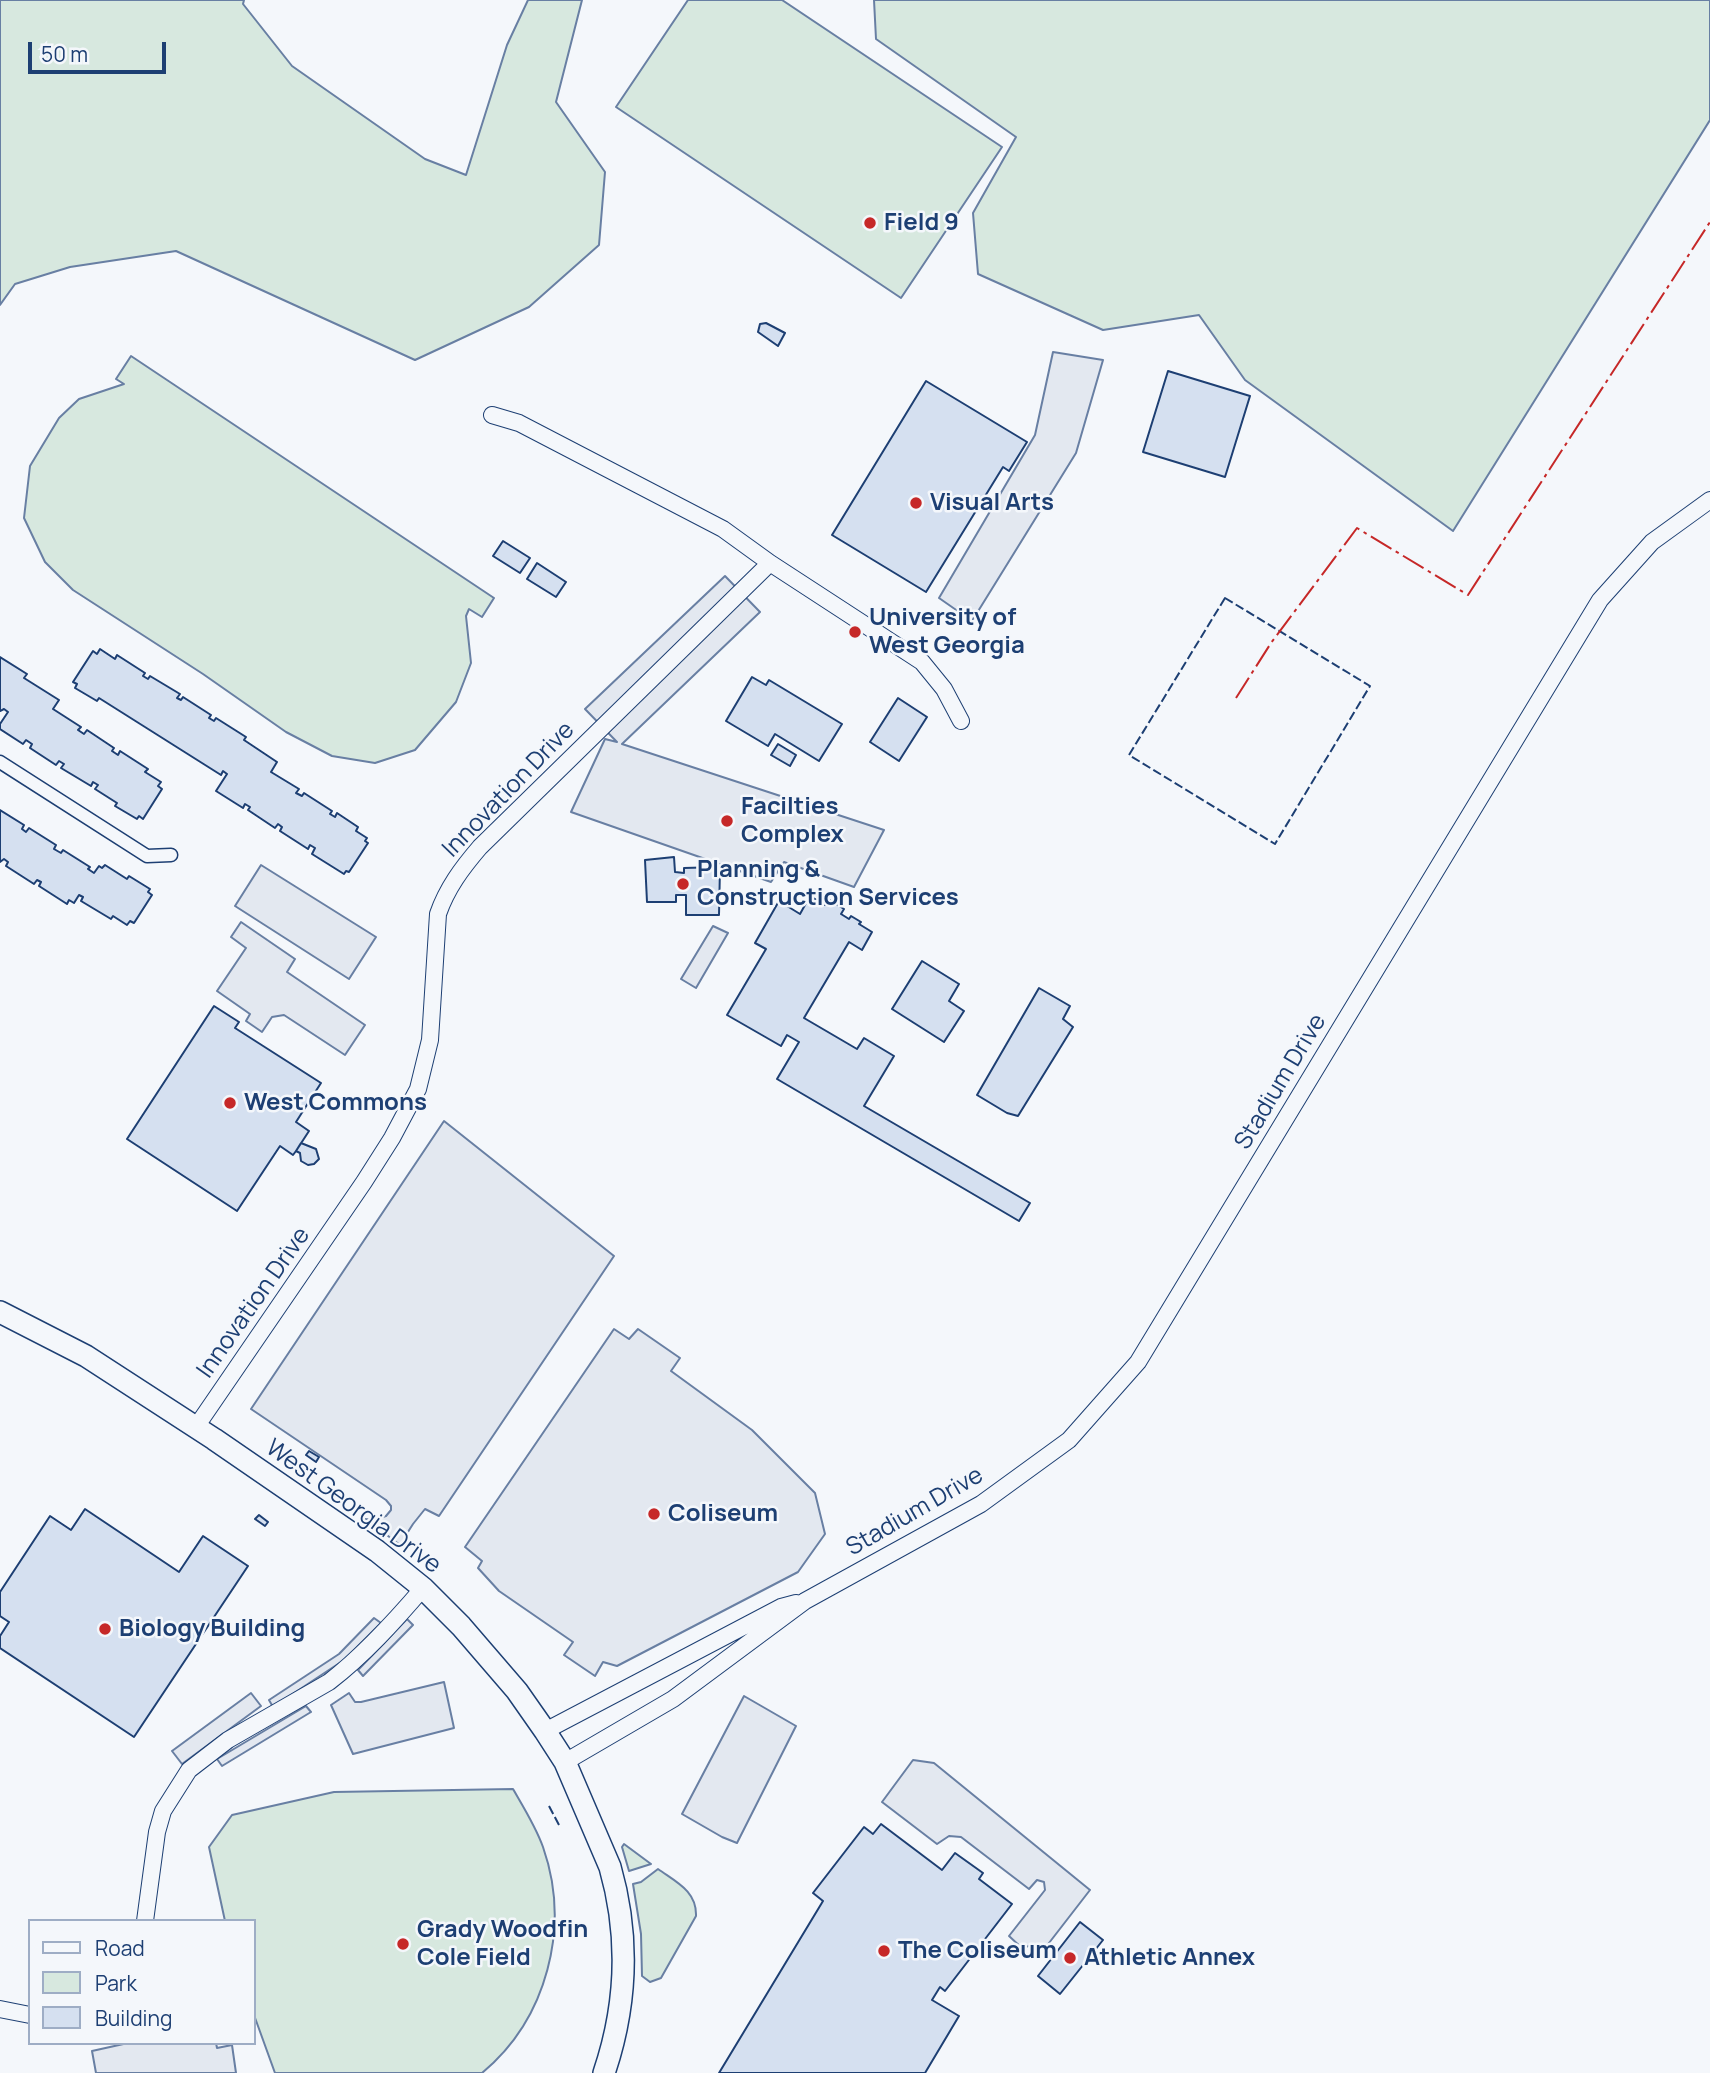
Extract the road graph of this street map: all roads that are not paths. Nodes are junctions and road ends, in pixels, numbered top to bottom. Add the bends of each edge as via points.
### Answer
1 (492, 415) dead end
2 (1710, 500) edge
3 (771, 563) junction
4 (961, 721) dead end
5 (0, 762) edge
6 (171, 855) dead end
7 (0, 1312) edge
8 (196, 1427) junction
9 (423, 1588) junction
10 (805, 1601) junction
11 (545, 1731) junction
12 (565, 1762) junction
13 (145, 1919) edge
14 (0, 2008) edge
15 (28, 2015) edge
16 (604, 2073) edge

1 - 3 street via 519,424 723,529
2 - 10 street, Stadium Drive via 1652,542 1600,600 1138,1362 1069,1440 992,1496
3 - 4 street via 922,662
3 - 8 street, Innovation Drive via 489,837 456,875 438,915 430,1040 418,1089 364,1182
5 - 6 street via 147,856
7 - 8 street, West Georgia Drive via 86,1356
8 - 9 street, West Georgia Drive via 377,1551
9 - 11 street, West Georgia Drive via 517,1691
9 - 13 street via 336,1677 228,1740 189,1770 160,1822
10 - 11 street, Stadium Drive via 781,1607
10 - 12 street, Stadium Drive via 673,1699
11 - 12 street, West Georgia Drive
12 - 16 street, West Georgia Drive via 610,1867 624,1941 622,2002
14 - 15 street

